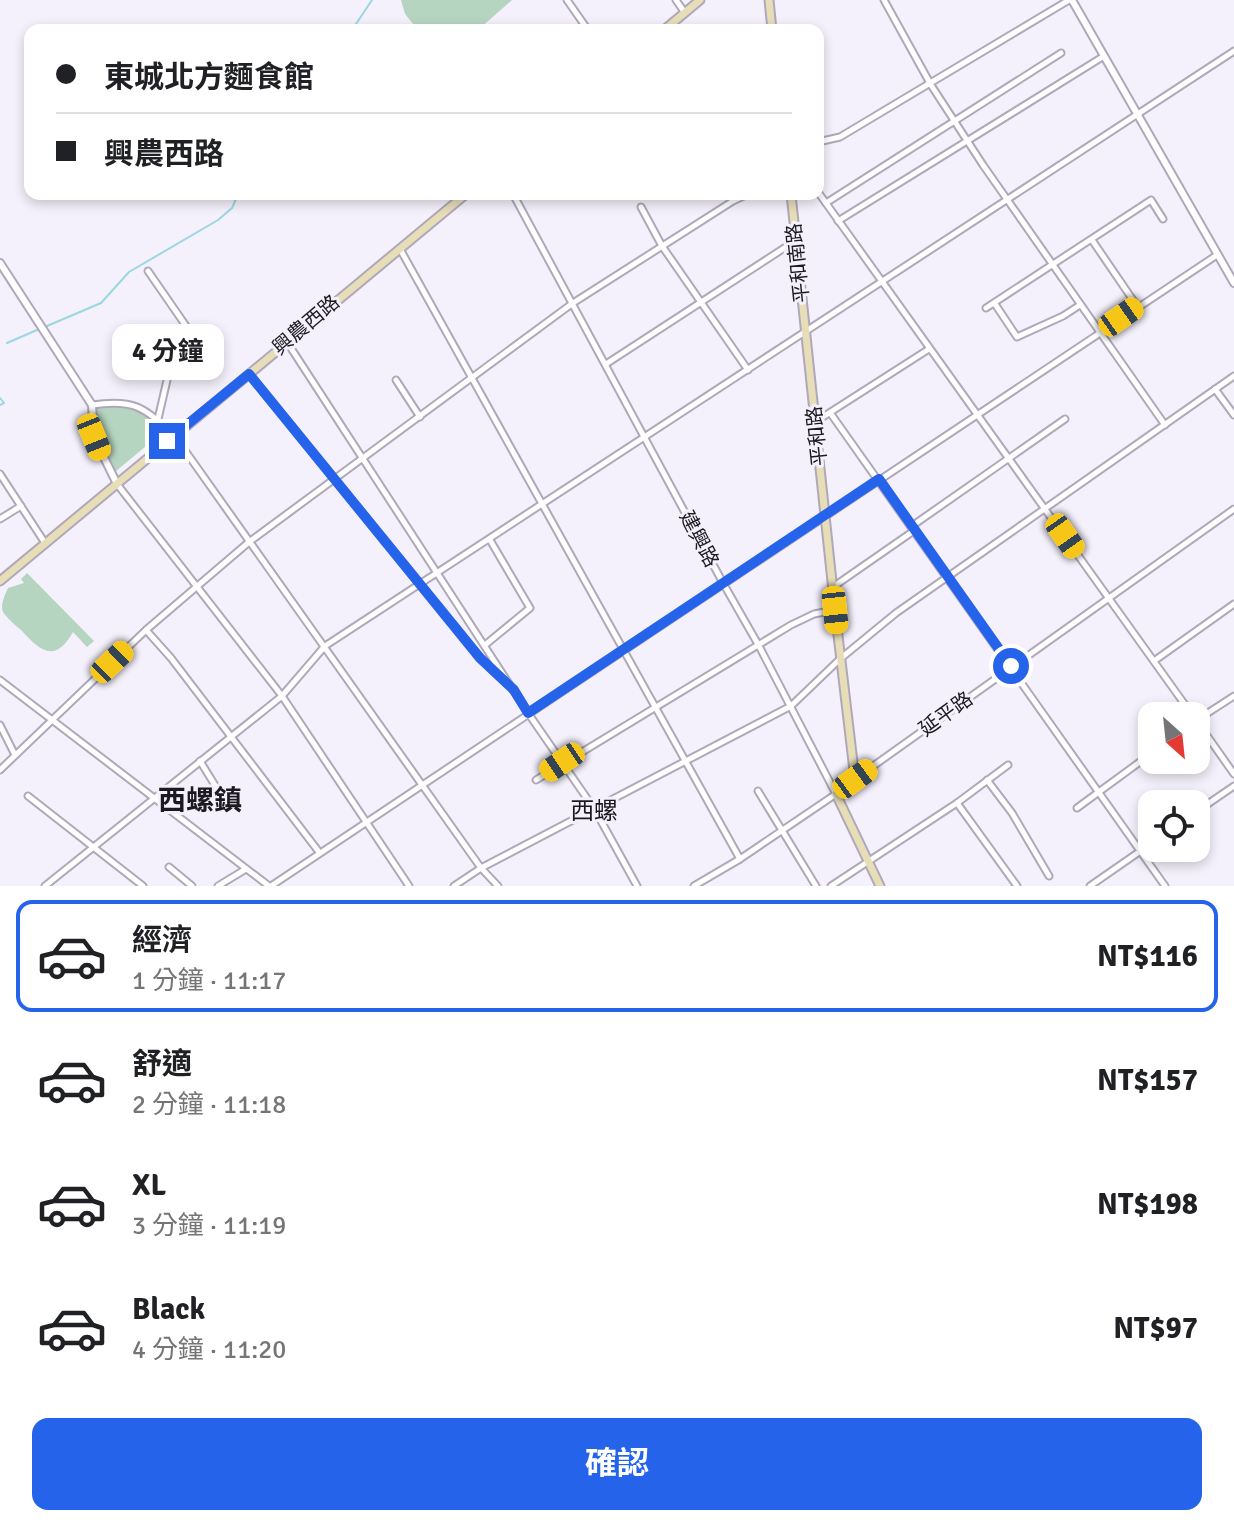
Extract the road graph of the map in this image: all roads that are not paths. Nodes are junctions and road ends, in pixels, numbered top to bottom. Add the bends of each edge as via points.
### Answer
1 (567, 0) edge
2 (676, 0) edge
3 (700, 0) edge
4 (769, 0) edge
5 (884, 0) edge
6 (1071, 0) edge
7 (685, 13) junction
8 (584, 24) edge
9 (671, 24) edge
10 (771, 24) edge
11 (1234, 51) edge
12 (1061, 53) dead end
13 (1104, 56) junction
14 (931, 85) junction
15 (1139, 114) junction
16 (955, 121) junction
17 (824, 141) edge
18 (969, 142) junction
19 (459, 200) edge
20 (516, 200) edge
21 (738, 200) edge
22 (792, 200) edge
23 (824, 200) edge
24 (1008, 200) junction
25 (826, 203) junction
26 (641, 207) dead end
27 (1163, 219) dead end
28 (838, 221) junction
29 (1092, 240) junction
30 (795, 241) junction
31 (662, 246) junction
32 (400, 248) junction
33 (1217, 255) junction
34 (0, 263) edge
35 (1052, 266) junction
36 (148, 271) dead end
37 (881, 282) junction
38 (1234, 283) edge
39 (701, 302) junction
40 (573, 303) junction
41 (995, 304) junction
42 (1080, 305) junction
43 (1137, 306) junction
44 (986, 308) dead end
45 (805, 332) junction
46 (1100, 333) junction
47 (287, 342) junction
48 (929, 349) junction
49 (606, 364) junction
50 (748, 370) junction
51 (249, 374) junction
52 (1234, 376) edge
53 (472, 378) junction
54 (396, 380) dead end
55 (1215, 389) junction
56 (92, 405) junction
57 (831, 414) junction
58 (1234, 415) edge
59 (977, 416) junction
60 (420, 417) junction
61 (1065, 419) dead end
62 (158, 420) junction
63 (815, 422) junction
64 (1165, 425) junction
65 (174, 435) junction
66 (645, 437) junction
67 (1008, 459) junction
68 (363, 460) junction
69 (0, 475) edge
70 (334, 479) junction
71 (879, 479) junction
72 (117, 484) junction
73 (543, 505) junction
74 (21, 506) junction
75 (1046, 509) junction
76 (1234, 509) edge
77 (826, 514) junction
78 (0, 519) edge
79 (913, 528) junction
80 (490, 540) junction
81 (249, 542) junction
82 (45, 543) junction
83 (438, 573) junction
84 (948, 576) junction
85 (0, 581) edge
86 (723, 583) junction
87 (421, 584) junction
88 (198, 586) junction
89 (833, 587) junction
90 (1109, 598) junction
91 (1234, 604) edge
92 (835, 610) junction
93 (146, 630) junction
94 (485, 645) junction
95 (325, 646) junction
96 (759, 646) junction
97 (622, 650) junction
98 (840, 659) junction
99 (1154, 661) junction
100 (1011, 666) junction
101 (0, 680) edge
102 (514, 690) junction
103 (282, 696) junction
104 (1234, 696) edge
105 (1184, 702) edge
106 (791, 706) junction
107 (654, 709) junction
108 (1210, 711) edge
109 (528, 713) junction
110 (52, 719) junction
111 (0, 725) edge
112 (229, 737) junction
113 (1210, 739) edge
114 (15, 755) junction
115 (200, 761) junction
116 (685, 761) junction
117 (562, 762) junction
118 (1138, 764) edge
119 (1008, 765) dead end
120 (0, 770) edge
121 (1234, 774) edge
122 (855, 779) junction
123 (536, 780) dead end
124 (987, 780) junction
125 (424, 784) junction
126 (1234, 786) edge
127 (758, 791) dead end
128 (1100, 792) junction
129 (836, 794) junction
130 (28, 796) dead end
131 (155, 798) junction
132 (224, 800) dead end
133 (1210, 802) edge
134 (957, 803) junction
135 (1077, 808) dead end
136 (595, 810) junction
137 (367, 822) junction
138 (780, 830) junction
139 (93, 848) junction
140 (1138, 848) edge
141 (319, 852) junction
142 (1138, 852) edge
143 (740, 859) junction
144 (1148, 862) edge
145 (868, 863) junction
146 (169, 867) dead end
147 (481, 868) junction
148 (246, 869) junction
149 (1049, 876) dead end
150 (45, 886) edge
151 (143, 886) edge
152 (192, 886) edge
153 (218, 886) edge
154 (270, 886) edge
155 (409, 886) edge
156 (454, 886) edge
157 (498, 886) edge
158 (637, 886) edge
159 (694, 886) edge
160 (816, 886) edge
161 (831, 886) edge
162 (880, 886) edge
163 (1017, 886) edge
164 (1090, 886) edge
165 (1165, 886) edge

1 - 8 street
2 - 7 street
3 - 7 main road
4 - 10 main road
5 - 14 street
6 - 13 street
6 - 14 street
7 - 9 main road
11 - 15 street
12 - 16 street
13 - 15 street
13 - 18 street
14 - 16 street
14 - 17 street via 840,137
15 - 24 street
15 - 33 street
16 - 18 street
16 - 25 street
18 - 24 street
18 - 28 street
19 - 32 main road, 興農西路
20 - 40 street, 建興路
21 - 31 street
22 - 30 main road, 平和南路
23 - 25 street
24 - 35 street
24 - 37 street
25 - 28 street
26 - 31 street
27 - 29 street via 1151,200
28 - 37 street
29 - 35 street
29 - 43 street
30 - 39 street
30 - 45 main road, 平和南路
31 - 39 street
31 - 40 street
32 - 47 main road, 興農西路
32 - 53 street
33 - 38 street
33 - 43 street
34 - 56 street
35 - 41 street
35 - 42 street
36 - 62 street via 186,326 174,350
37 - 45 street
37 - 48 street
39 - 49 street
39 - 50 street
40 - 49 street, 建興路
40 - 53 street
41 - 42 street via 1017,337
41 - 44 street
42 - 46 street
43 - 46 street
45 - 50 street
45 - 63 main road, 平和路
46 - 59 street
46 - 64 street
47 - 51 main road, 興農西路
47 - 68 street
48 - 57 street
48 - 59 street
49 - 66 street, 建興路
50 - 66 street
51 - 65 main road, 興農西路
51 - 70 street
52 - 55 street
53 - 60 street
53 - 73 street
54 - 60 street
55 - 58 street
55 - 64 street
56 - 62 street via 120,401 147,410
56 - 72 street via 94,437
57 - 63 street
57 - 71 street
59 - 67 street
59 - 71 street
60 - 68 street
61 - 67 street
62 - 65 street
63 - 77 main road, 平和路
64 - 75 street
65 - 72 main road, 興農西路
65 - 81 street
66 - 73 street
66 - 86 street, 建興路
67 - 75 street
67 - 79 street
68 - 70 street
68 - 83 street
69 - 74 street
70 - 81 street
70 - 87 street
71 - 77 street
71 - 79 street
72 - 82 main road, 興農西路
72 - 88 street
73 - 80 street
73 - 97 street
74 - 78 street
74 - 82 street
75 - 84 street
75 - 90 street
76 - 90 street, 延平路
77 - 86 street
77 - 89 main road, 平和路
79 - 84 street
79 - 89 street
80 - 83 street
80 - 94 street via 530,608
81 - 88 street
81 - 95 street
82 - 85 main road, 興農西路
83 - 87 street
83 - 94 street
84 - 98 street
84 - 100 street
86 - 96 street, 建興路
86 - 97 street
87 - 95 street
87 - 102 street via 480,658
88 - 93 street
88 - 103 street
89 - 92 main road, 平和路
90 - 99 street
90 - 100 street, 延平路
91 - 99 street
92 - 96 street via 814,614
92 - 98 main road, 平和路
93 - 110 street
93 - 112 street
94 - 102 street
95 - 103 street
95 - 125 street
96 - 106 street, 建興路
96 - 107 street
97 - 107 street
97 - 109 street
98 - 106 street
98 - 122 main road, 平和路
99 - 105 street
100 - 122 street, 延平路
100 - 128 street
101 - 110 street
102 - 109 street
103 - 112 street
103 - 137 street
104 - 108 street
106 - 116 street
106 - 129 street, 建興路
107 - 116 street
107 - 117 street
109 - 117 street
109 - 125 street
110 - 114 street
110 - 131 street
111 - 114 street
112 - 115 street
112 - 141 street
113 - 121 street
114 - 120 street
115 - 131 street
115 - 132 street
116 - 136 street
116 - 143 street
117 - 123 street
117 - 136 street
118 - 128 street
119 - 124 street
122 - 129 main road, 延平路
124 - 134 street
124 - 149 street
125 - 137 street
125 - 147 street
126 - 133 street
127 - 138 street
128 - 135 street
128 - 140 street
129 - 138 street, 延平路
129 - 145 main road, 建興路
130 - 139 street
131 - 139 street
131 - 148 street
134 - 145 street
134 - 163 street
136 - 147 street
136 - 158 street
137 - 141 street
137 - 155 street
138 - 143 street, 延平路
138 - 160 street
139 - 150 street
139 - 151 street
141 - 154 street
142 - 164 street
143 - 159 street, 延平路
144 - 165 street
145 - 161 street
145 - 162 main road, 建興路
146 - 152 street
147 - 156 street
147 - 157 street
148 - 153 street
148 - 154 street

